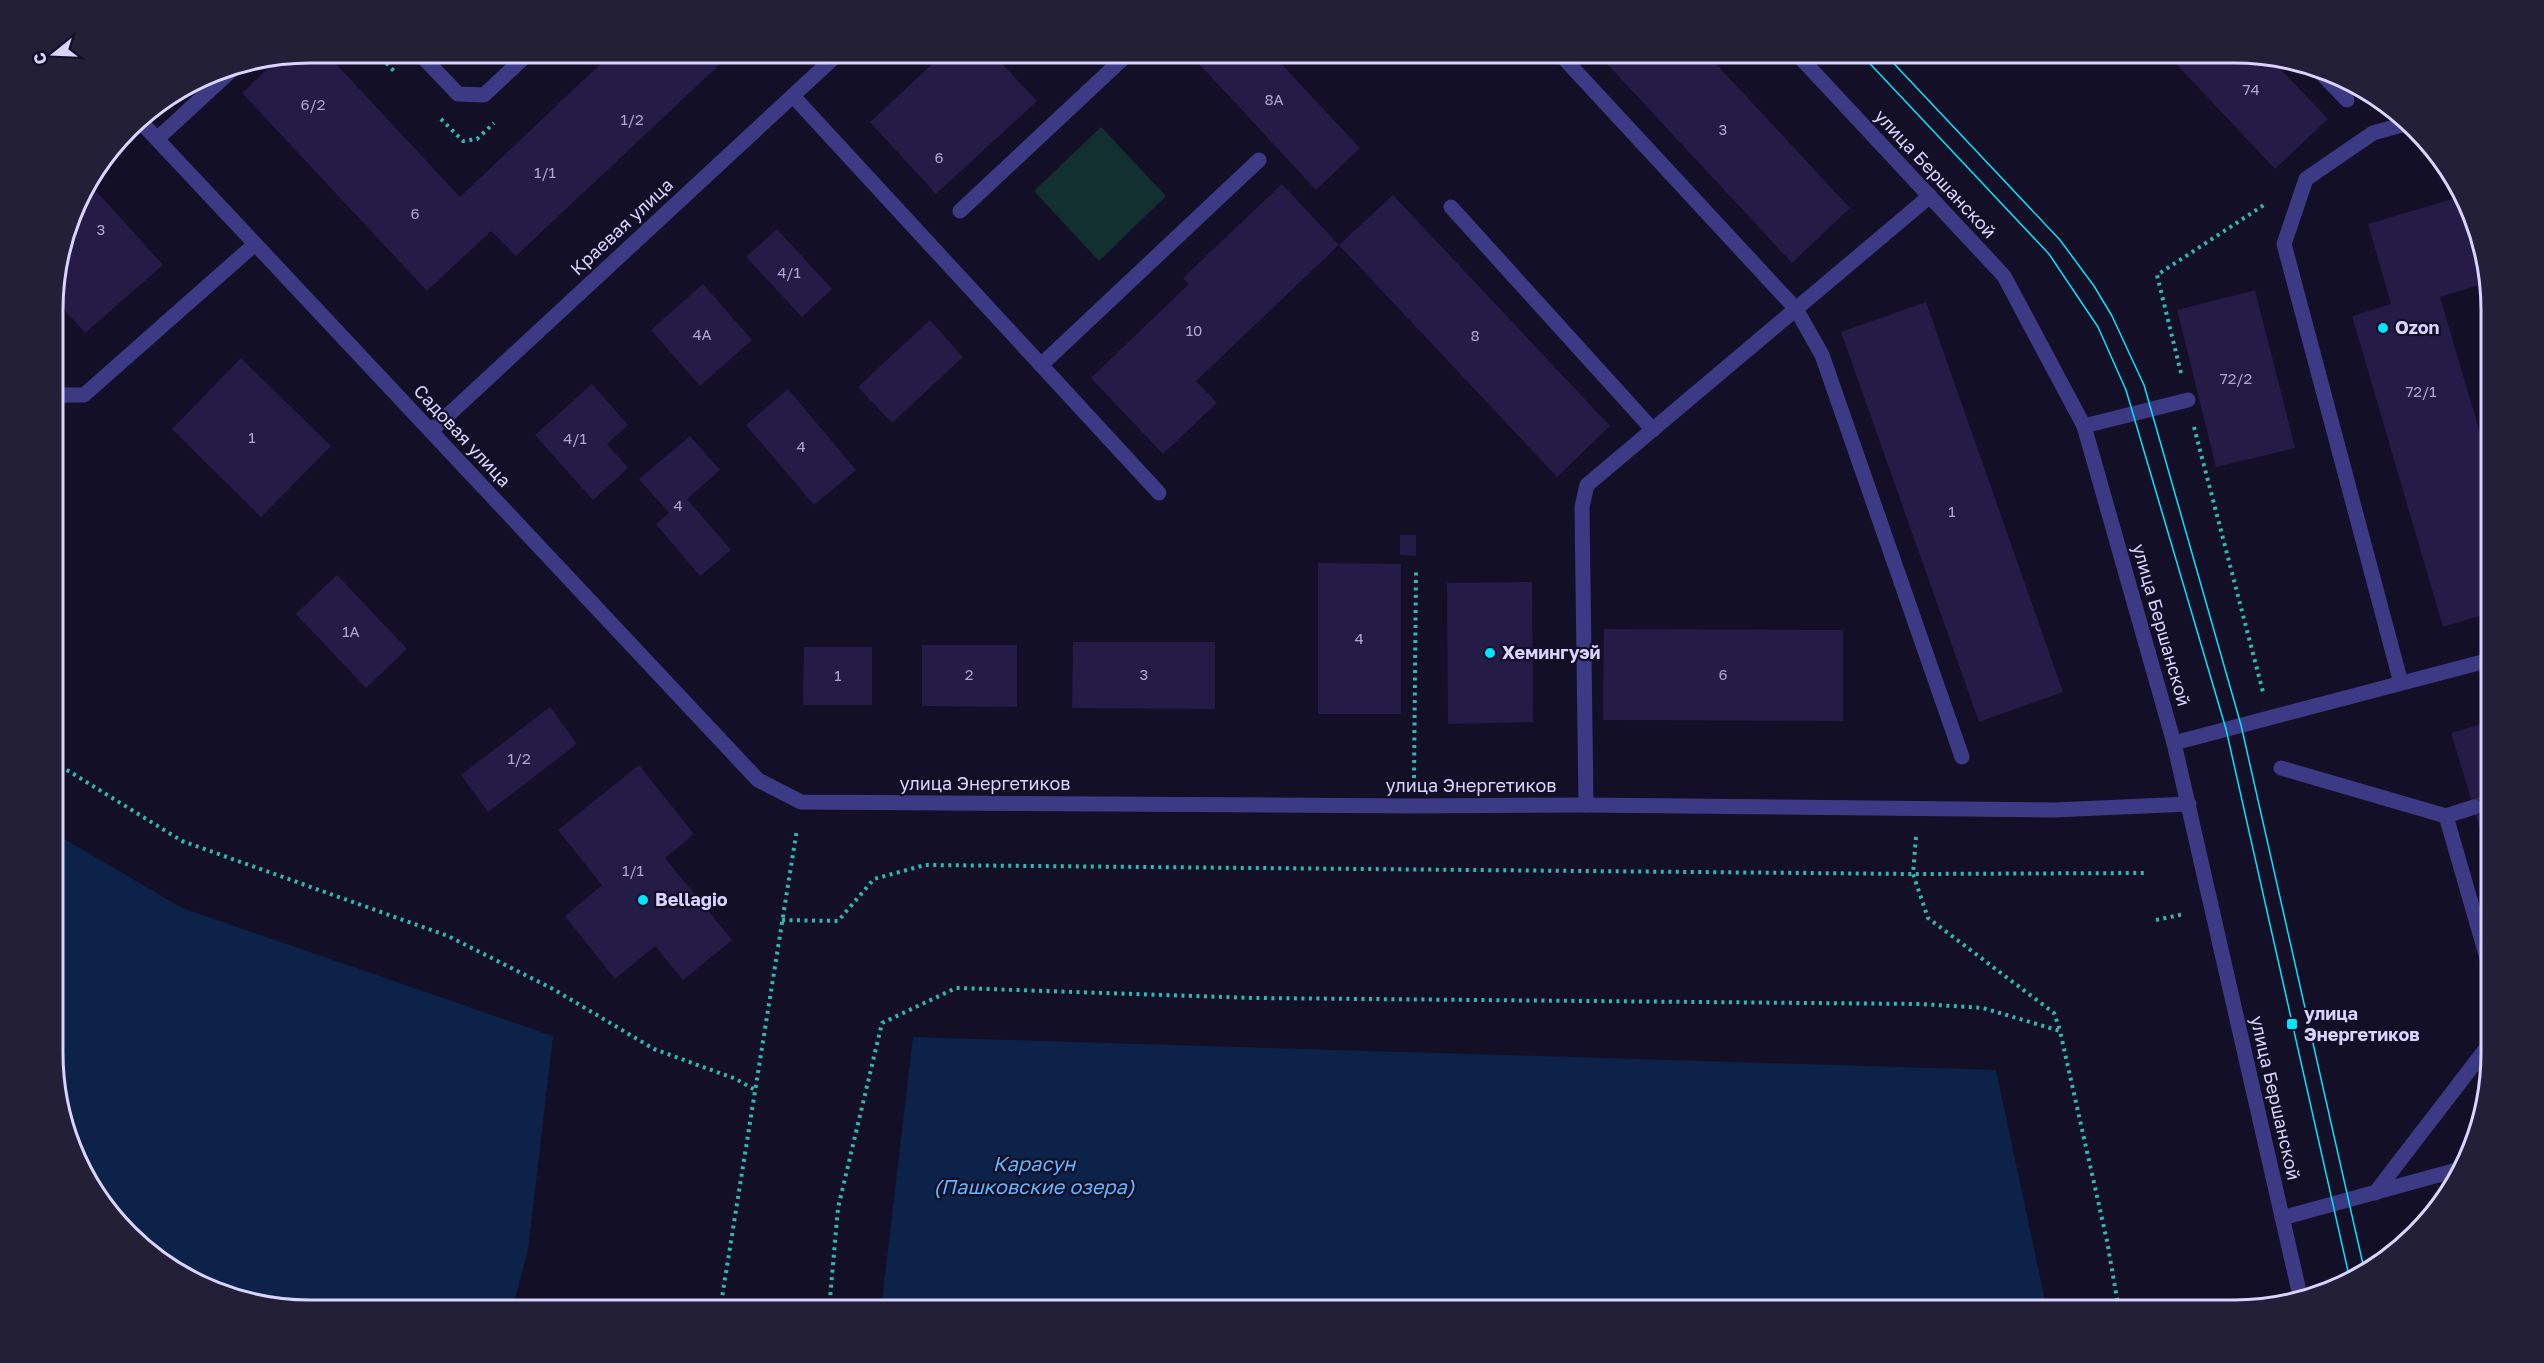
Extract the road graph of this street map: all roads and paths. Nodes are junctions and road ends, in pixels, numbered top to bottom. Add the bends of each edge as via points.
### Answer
1 (428, 63) edge
2 (518, 63) edge
3 (828, 63) edge
4 (1119, 63) edge
5 (1568, 63) edge
6 (1805, 63) edge
7 (221, 80) edge
8 (2331, 83) edge
9 (793, 96) junction
10 (2347, 100) dead end
11 (145, 126) edge
12 (2399, 126) edge
13 (157, 139) junction
14 (1259, 160) dead end
15 (2306, 178) junction
16 (1930, 196) junction
17 (1451, 207) dead end
18 (960, 211) dead end
19 (255, 243) junction
20 (1796, 309) junction
21 (1041, 365) junction
22 (63, 395) edge
23 (2188, 400) junction
24 (2084, 426) junction
25 (1653, 430) junction
26 (431, 431) junction
27 (1159, 493) dead end
28 (1416, 571) dead end
29 (2481, 662) edge
30 (2401, 683) junction
31 (2270, 718) junction
32 (2174, 743) junction
33 (1962, 757) dead end
34 (63, 768) edge
35 (2281, 768) dead end
36 (758, 780) joint
37 (801, 802) junction
38 (2189, 804) junction
39 (1586, 805) junction
40 (1414, 806) junction
41 (2474, 807) tunnel mouth
42 (1919, 810) junction
43 (2446, 816) junction
44 (2145, 873) dead end
45 (1913, 874) junction
46 (782, 920) junction
47 (2481, 937) edge
48 (2060, 1031) junction
49 (2481, 1056) edge
50 (755, 1090) junction
51 (2450, 1172) edge
52 (2375, 1193) junction
53 (2282, 1218) junction
54 (2299, 1292) edge
55 (722, 1300) edge
56 (830, 1300) edge
57 (2117, 1300) edge

1 - 2 street via 458,94 484,95
3 - 9 street, Краевая улица
4 - 18 street
5 - 20 street
6 - 16 street, улица Бершанской
7 - 13 street
8 - 10 street
9 - 21 street
9 - 26 street, Краевая улица
11 - 13 street, Садовая улица
12 - 15 street via 2373,133
13 - 19 street, Садовая улица
14 - 21 street
15 - 23 path via 2157,275
15 - 30 street via 2284,244
16 - 20 street
16 - 24 street, улица Бершанской via 2004,276
17 - 25 street
19 - 22 street via 84,395
19 - 26 street, Садовая улица
20 - 25 street
20 - 33 street via 1822,355
21 - 27 street
23 - 24 street
23 - 31 path
24 - 32 street, улица Бершанской
25 - 39 street via 1587,485 1582,507
26 - 36 street, Садовая улица
28 - 40 path
29 - 30 street
30 - 31 street
31 - 32 street
32 - 38 street, улица Бершанской
34 - 50 path via 182,842 447,936 553,988 654,1049 736,1079
35 - 43 street
36 - 37 street, улица Энергетиков
37 - 40 street, улица Энергетиков
37 - 46 path
38 - 42 street, улица Энергетиков
38 - 53 street, улица Бершанской
39 - 40 street, улица Энергетиков
39 - 42 street, улица Энергетиков
41 - 43 street
42 - 45 path
43 - 47 street
44 - 45 path
45 - 46 path via 925,865 874,879 838,921
45 - 48 path via 1928,918 2054,1013
46 - 50 path
48 - 56 path via 1983,1008 1921,1004 1256,998 956,988 882,1023 838,1208
48 - 57 path
49 - 52 street
50 - 55 path
51 - 52 street
52 - 53 street
53 - 54 street, улица Бершанской

